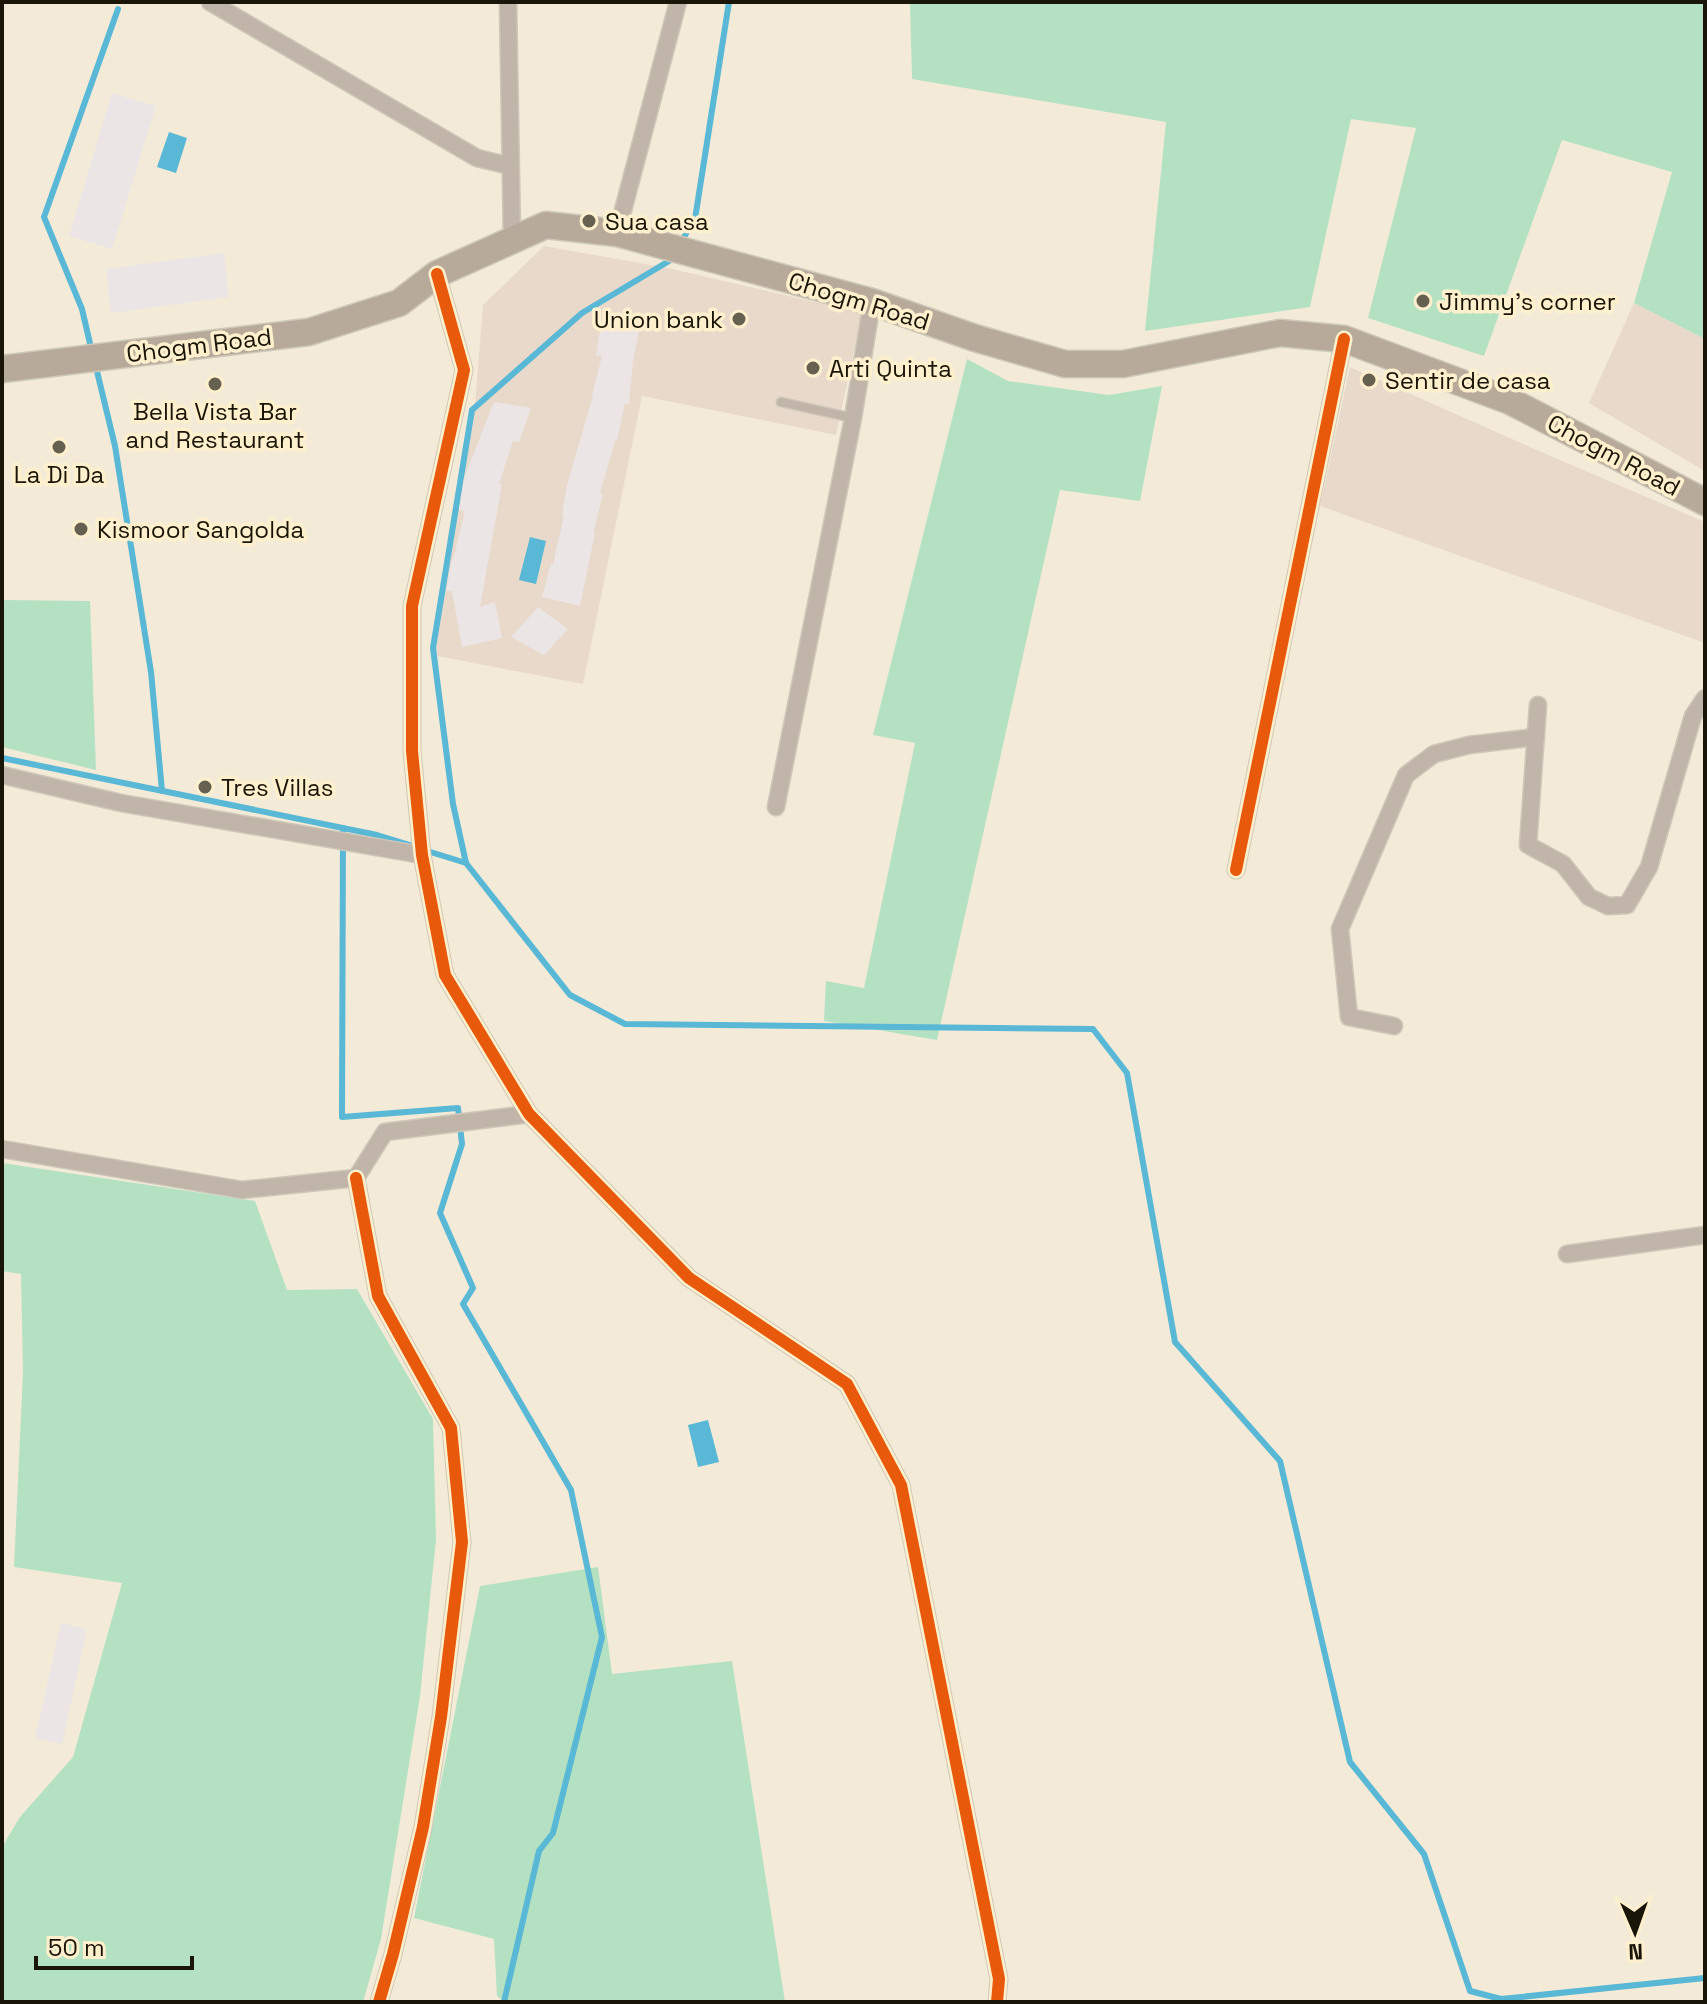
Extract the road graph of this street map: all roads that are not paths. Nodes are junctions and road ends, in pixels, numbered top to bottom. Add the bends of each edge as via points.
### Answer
1 (210, 2) edge
2 (508, 2) edge
3 (678, 2) edge
4 (510, 166) junction
5 (617, 233) junction
6 (512, 240) junction
7 (437, 274) junction
8 (872, 302) junction
9 (1344, 339) junction
10 (2, 369) edge
11 (781, 402) dead end
12 (853, 418) junction
13 (1705, 502) edge
14 (1705, 698) edge
15 (1538, 705) dead end
16 (1536, 737) junction
17 (2, 775) edge
18 (776, 807) dead end
19 (422, 855) junction
20 (1236, 870) dead end
21 (1394, 1026) dead end
22 (529, 1114) junction
23 (2, 1149) edge
24 (356, 1178) junction
25 (1705, 1235) edge
26 (1567, 1254) dead end
27 (379, 2002) edge
28 (997, 2002) edge

1 - 4 street via 477,158
2 - 4 street
3 - 5 street
4 - 6 street
5 - 6 main road, Chogm Road via 546,225
5 - 8 main road, Chogm Road
6 - 7 main road, Chogm Road
7 - 10 main road, Chogm Road via 399,303 309,332
7 - 19 street via 464,370 412,606 412,751
8 - 9 main road, Chogm Road via 1065,364 1123,364 1280,333
8 - 12 street
9 - 13 main road, Chogm Road via 1510,401
9 - 20 street
11 - 12 lane
12 - 18 street
14 - 16 street via 1693,716 1649,867 1627,905 1608,906 1589,897 1563,864 1528,845
15 - 16 street
16 - 21 street via 1434,754 1406,775 1340,929 1349,1017
17 - 19 street via 121,803
19 - 22 street via 445,975
22 - 24 street via 385,1132
22 - 28 street via 689,1278 847,1384 901,1485 999,1979
23 - 24 street via 242,1190
24 - 27 street via 378,1296 451,1428 462,1542 423,1827
25 - 26 street

